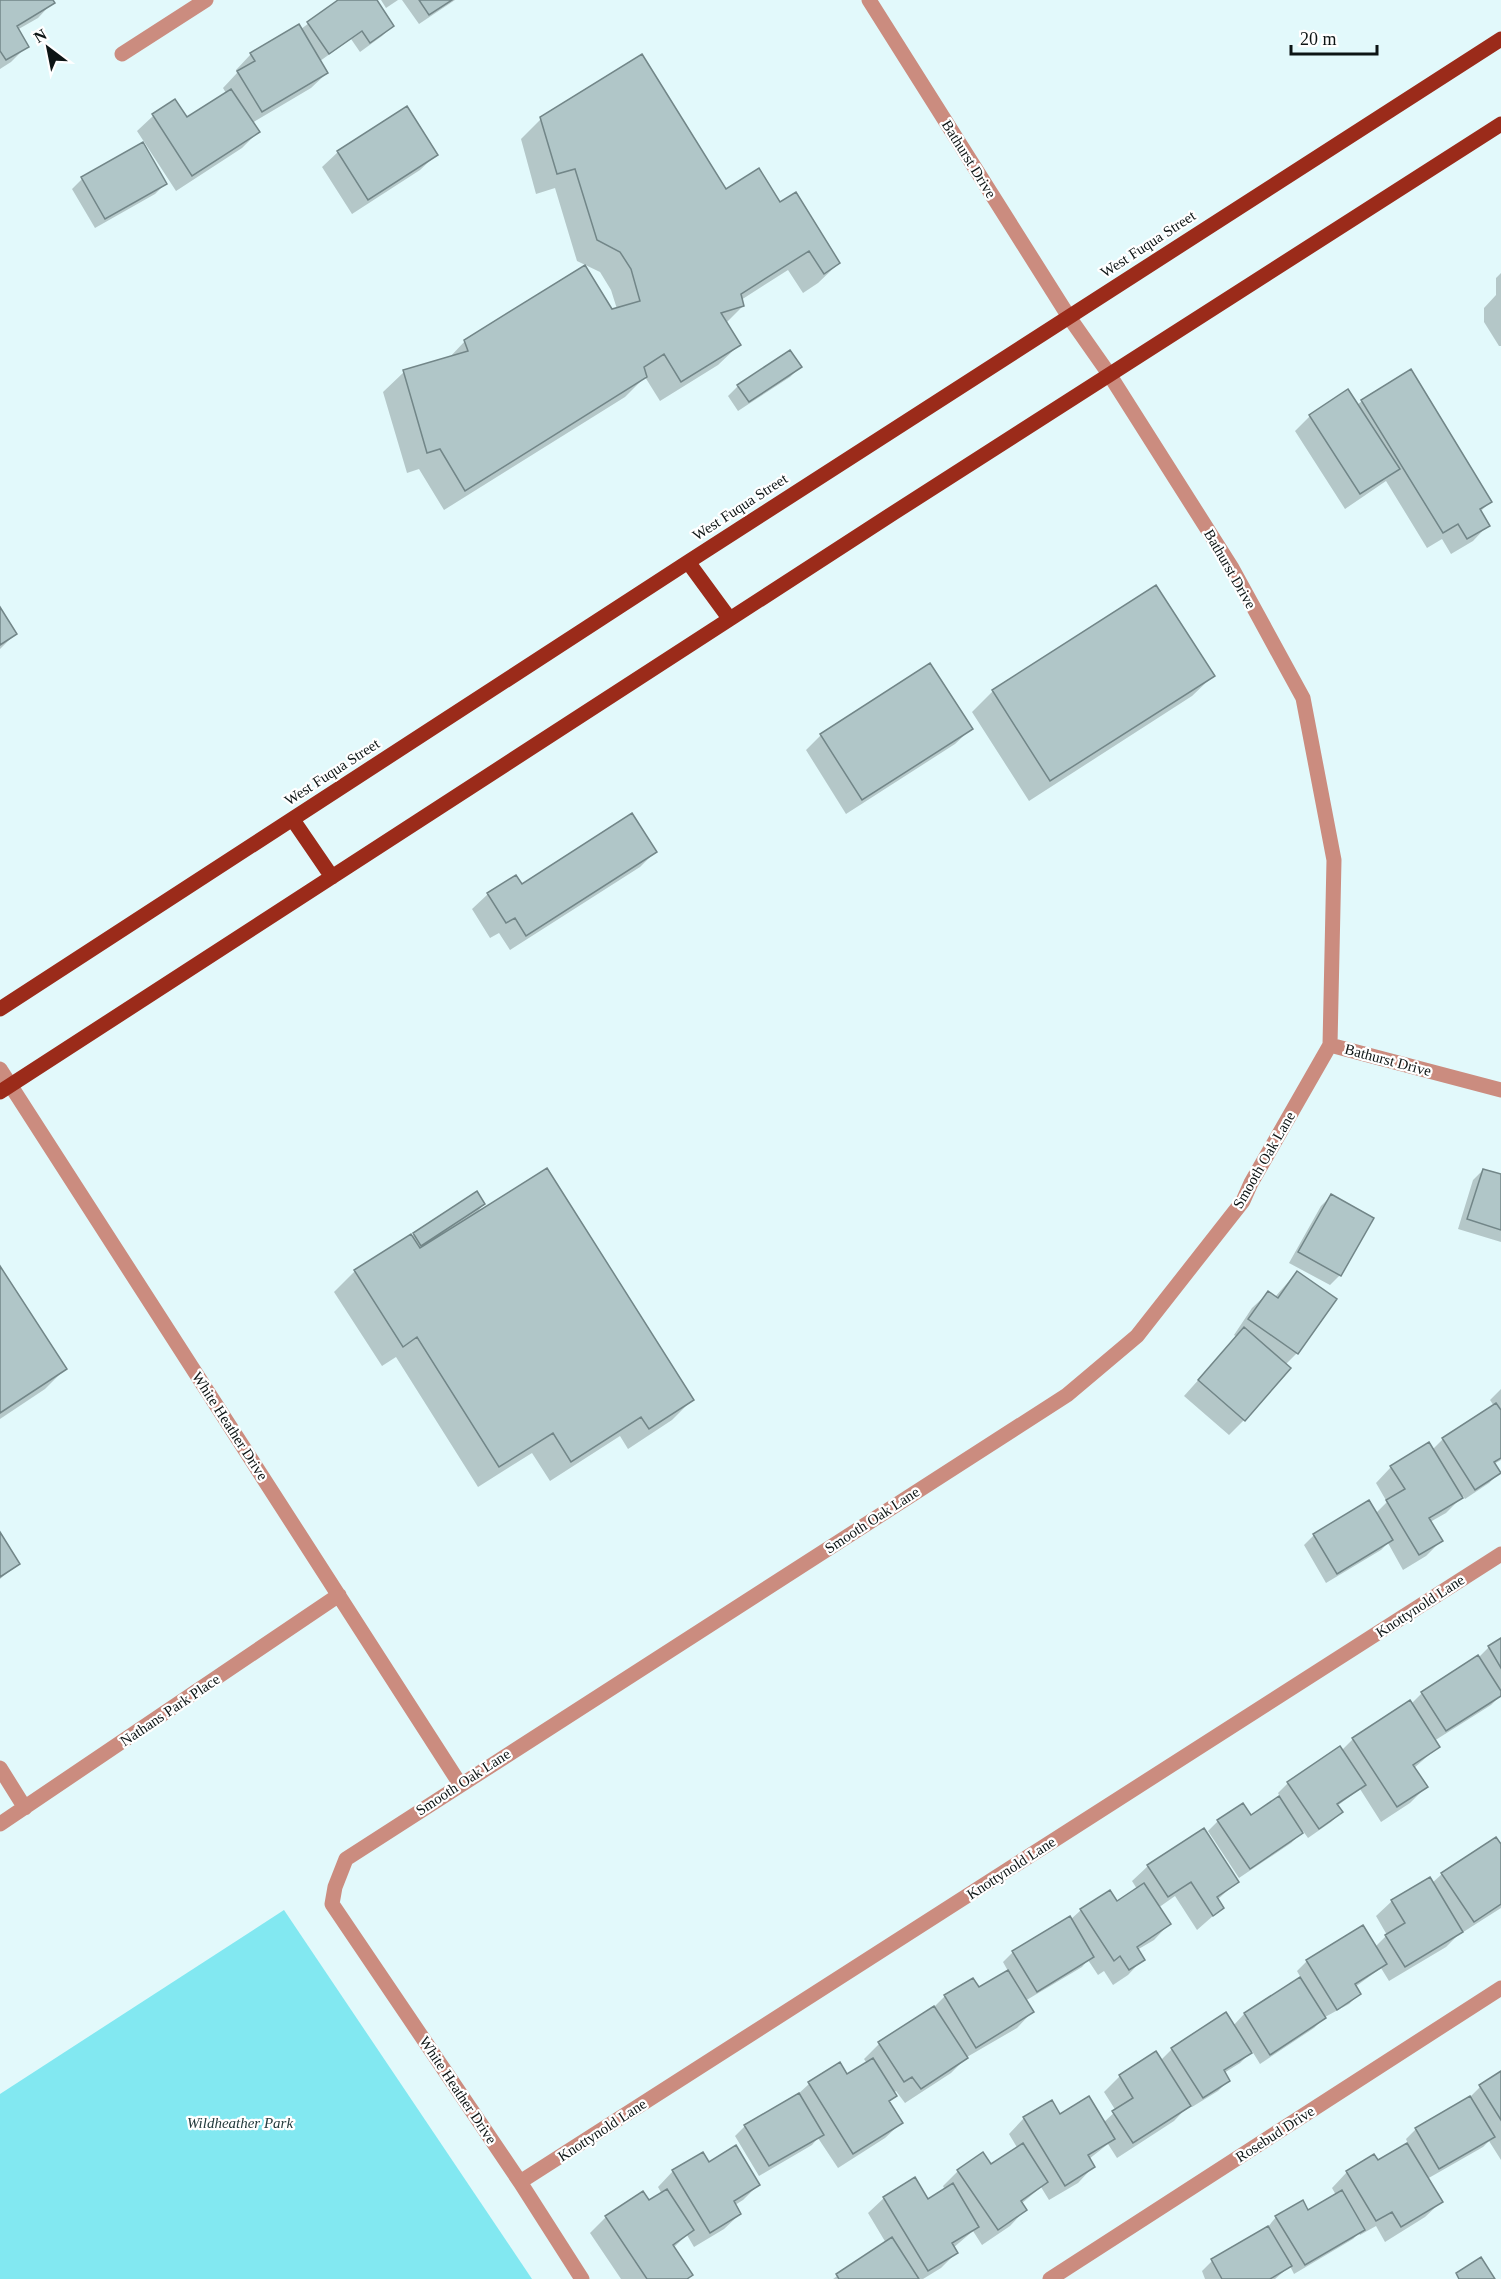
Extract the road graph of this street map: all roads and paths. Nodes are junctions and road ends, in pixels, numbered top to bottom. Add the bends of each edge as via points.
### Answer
1 (206, 0) edge
2 (869, 0) edge
3 (1501, 39) edge
4 (122, 54) dead end
5 (1501, 124) edge
6 (1069, 317) junction
7 (1108, 374) junction
8 (688, 561) junction
9 (729, 618) junction
10 (293, 820) junction
11 (332, 877) junction
12 (0, 1009) edge
13 (1330, 1045) junction
14 (0, 1069) edge
15 (5, 1089) edge
16 (1501, 1090) edge
17 (1501, 1554) edge
18 (339, 1595) junction
19 (0, 1768) edge
20 (460, 1784) junction
21 (25, 1808) junction
22 (0, 1824) edge
23 (332, 1904) joint
24 (1501, 1988) edge
25 (520, 2182) junction
26 (582, 2279) edge
27 (1050, 2279) edge

1 - 4 street
2 - 6 street, Bathurst Drive
3 - 6 main road, West Fuqua Street
5 - 7 main road
6 - 7 street, Bathurst Drive
6 - 8 main road, West Fuqua Street
7 - 9 main road
7 - 13 street, Bathurst Drive via 1232,568 1303,698 1334,860
8 - 9 main road
8 - 10 main road, West Fuqua Street
9 - 11 main road
10 - 11 main road
10 - 12 main road, West Fuqua Street
11 - 15 main road
13 - 16 street, Bathurst Drive
13 - 20 street, Smooth Oak Lane via 1243,1201 1137,1336 1067,1395
14 - 15 street, White Heather Drive
15 - 18 street, White Heather Drive
17 - 25 street, Knottynold Lane
18 - 20 street, White Heather Drive
18 - 21 street, Nathans Park Place
19 - 21 street
20 - 23 street, Smooth Oak Lane via 346,1859 334,1887
21 - 22 street, Nathans Park Place
23 - 25 street, White Heather Drive
24 - 27 street, Rosebud Drive
25 - 26 street, White Heather Drive

